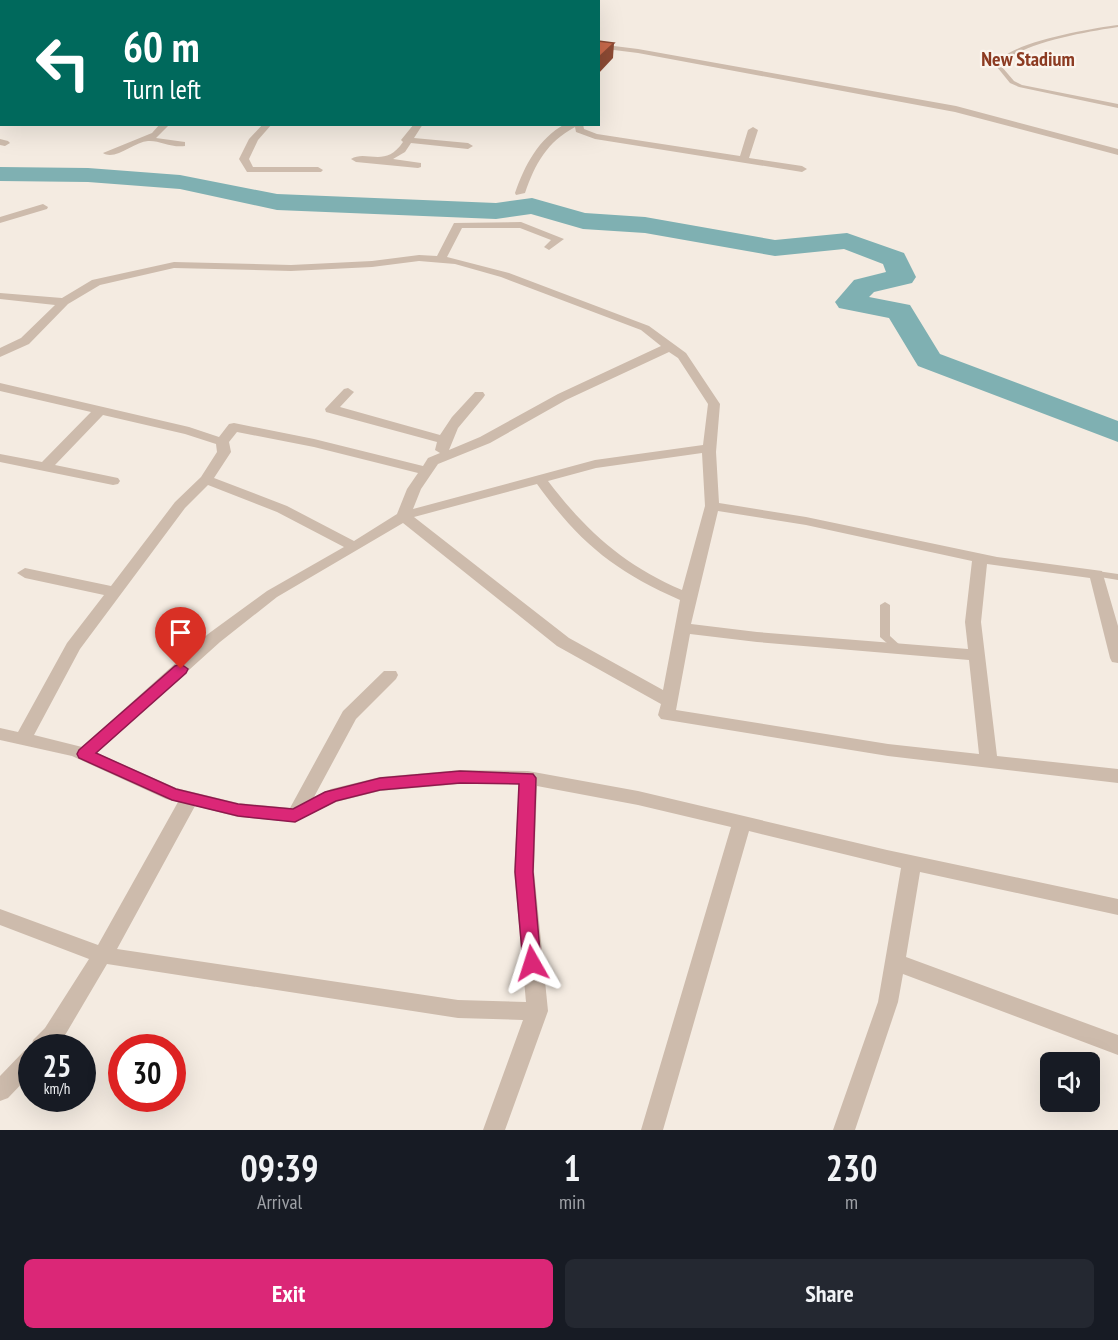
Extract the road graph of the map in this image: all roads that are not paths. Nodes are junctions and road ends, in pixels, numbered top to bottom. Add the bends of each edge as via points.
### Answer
1 (1118, 26) edge
2 (600, 46) edge
3 (1118, 106) edge
4 (164, 126) edge
5 (266, 126) edge
6 (416, 126) edge
7 (570, 126) edge
8 (579, 126) edge
9 (753, 129) dead end
10 (148, 138) junction
11 (406, 140) junction
12 (182, 144) dead end
13 (468, 146) dead end
14 (1118, 152) edge
15 (108, 153) dead end
16 (356, 159) dead end
17 (744, 159) junction
18 (384, 161) junction
19 (418, 165) dead end
20 (802, 169) dead end
21 (318, 170) dead end
22 (520, 193) dead end
23 (43, 207) dead end
24 (0, 220) edge
25 (549, 247) dead end
26 (440, 260) junction
27 (0, 296) edge
28 (63, 302) junction
29 (671, 346) junction
30 (0, 352) edge
31 (0, 387) edge
32 (348, 392) dead end
33 (479, 395) dead end
34 (99, 411) junction
35 (443, 440) junction
36 (222, 442) junction
37 (709, 448) junction
38 (441, 456) junction
39 (0, 458) edge
40 (45, 466) junction
41 (426, 471) junction
42 (540, 479) junction
43 (206, 480) junction
44 (113, 481) dead end
45 (712, 506) junction
46 (403, 516) junction
47 (354, 547) junction
48 (980, 558) junction
49 (25, 573) dead end
50 (1097, 574) junction
51 (1118, 577) edge
52 (114, 592) junction
53 (688, 598) junction
54 (885, 605) dead end
55 (682, 628) junction
56 (899, 649) junction
57 (976, 655) junction
58 (1118, 658) edge
59 (390, 675) dead end
60 (669, 701) junction
61 (0, 734) edge
62 (23, 739) junction
63 (85, 754) junction
64 (989, 761) junction
65 (1118, 776) edge
66 (528, 778) junction
67 (190, 798) junction
68 (295, 815) junction
69 (742, 822) junction
70 (912, 862) junction
71 (1118, 908) edge
72 (0, 917) edge
73 (102, 955) junction
74 (895, 962) junction
75 (537, 1011) junction
76 (54, 1034) edge
77 (1118, 1045) edge
78 (18, 1072) edge
79 (0, 1091) edge
80 (494, 1130) edge
81 (652, 1130) edge
82 (844, 1130) edge

1 - 3 lane via 1028,48 1003,59 999,67 1021,86
2 - 14 street via 956,109
4 - 10 street
5 - 21 street via 244,159 250,170
6 - 11 street
7 - 22 street via 538,151
8 - 17 street via 579,130 595,136
9 - 17 street
10 - 12 street
10 - 15 street
11 - 13 street
11 - 18 street via 402,150
16 - 18 street
17 - 20 street
18 - 19 street
23 - 24 street
25 - 26 street via 560,239 521,225 458,225
26 - 28 street via 419,258 291,268 174,265 96,282
26 - 29 street via 505,275 645,328
27 - 28 street
28 - 30 street via 25,341
29 - 37 street via 714,404
29 - 38 street via 561,397 485,441
31 - 34 street
32 - 35 street via 331,409
33 - 35 street
34 - 36 street
34 - 40 street
35 - 38 street
36 - 41 street via 234,428
36 - 43 street via 224,452
37 - 42 street via 595,464
37 - 45 street
38 - 41 street
39 - 40 street
40 - 44 street
41 - 46 street
42 - 46 street
42 - 53 street via 586,536 621,566
43 - 47 street via 266,501 323,527
43 - 52 street via 180,505
45 - 48 street via 806,521
45 - 53 street
46 - 47 street
46 - 60 street via 563,642
47 - 63 street via 272,594 214,638
48 - 50 street
48 - 57 street via 974,622
49 - 52 street
50 - 51 lane
50 - 58 street
52 - 62 street via 73,647
53 - 55 street
54 - 56 lane via 885,637
55 - 56 street
55 - 60 street
56 - 57 street
57 - 64 street
59 - 68 street via 350,716
60 - 64 street via 667,715 888,750
61 - 62 street
62 - 63 street
63 - 67 street via 172,794
64 - 65 street
66 - 68 street via 460,777 380,784 331,796
66 - 69 street
66 - 75 street via 524,872
67 - 68 street via 238,810
67 - 73 street
69 - 70 street
69 - 81 street
70 - 71 street
70 - 74 street
72 - 73 street
73 - 75 street via 458,1009
73 - 76 street
74 - 77 street
74 - 82 street via 888,1002
75 - 80 street
78 - 79 street

